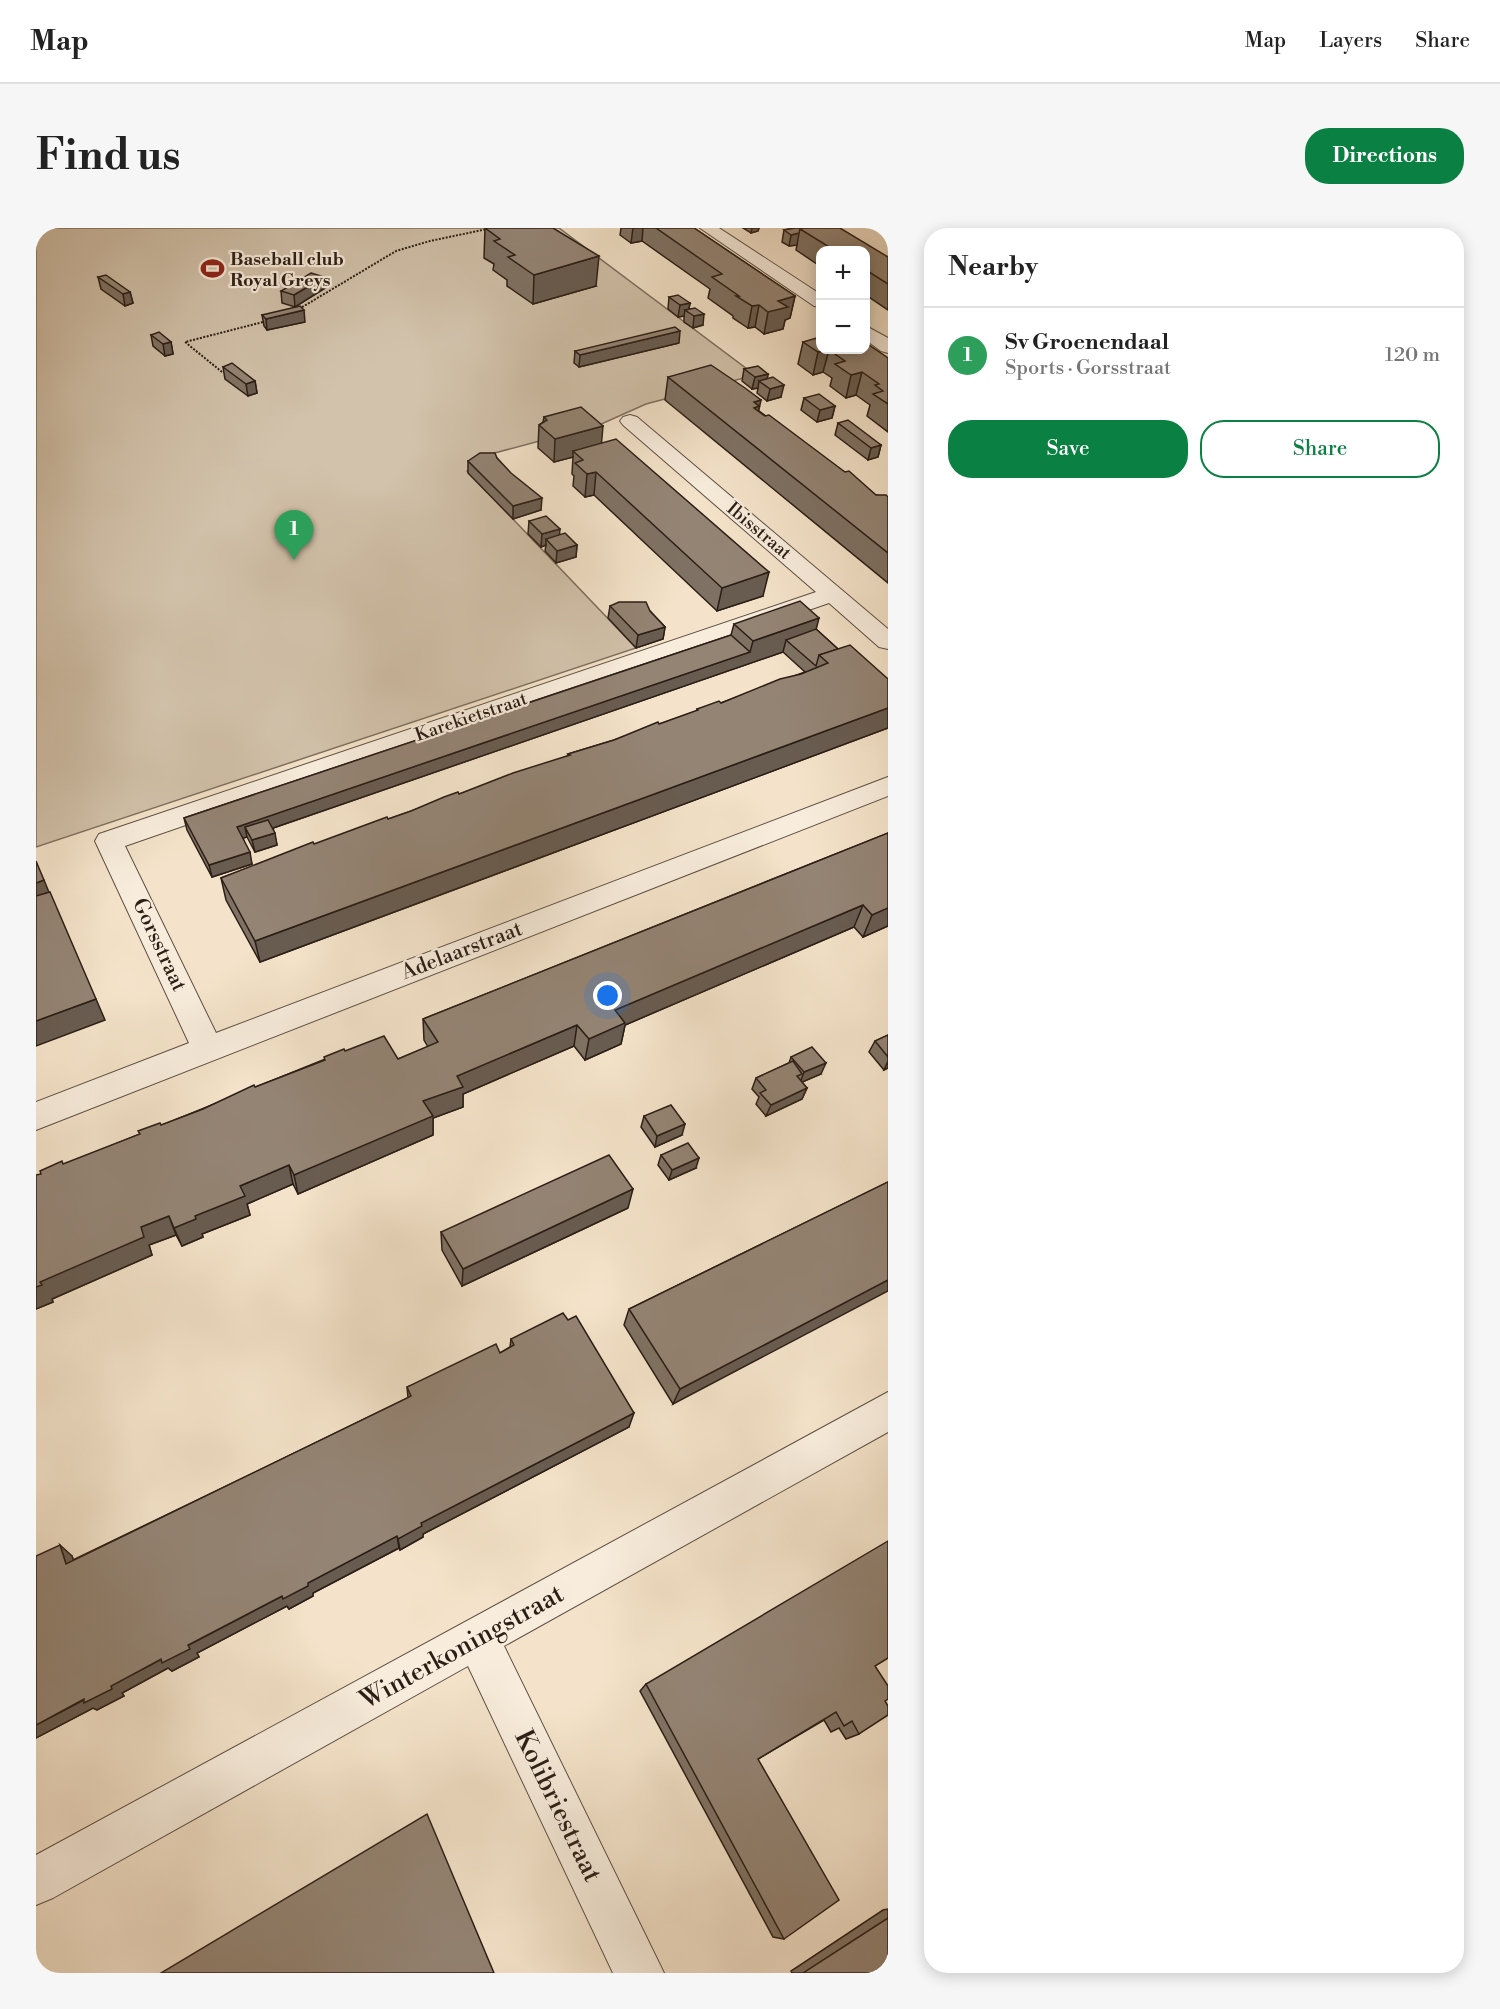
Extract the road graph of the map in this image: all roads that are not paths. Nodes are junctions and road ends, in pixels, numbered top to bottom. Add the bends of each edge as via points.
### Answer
1 (708, 228) edge
2 (817, 300) edge
3 (870, 335) edge
4 (888, 347) edge
5 (630, 421) dead end
6 (833, 594) junction
7 (888, 642) edge
8 (888, 786) edge
9 (109, 841) joint
10 (208, 1050) junction
11 (36, 1116) edge
12 (888, 1411) edge
13 (477, 1639) junction
14 (36, 1881) edge
15 (639, 1973) edge

1 - 2 street
3 - 4 street
5 - 6 street, Ibisstraat
6 - 7 street, Ibisstraat
6 - 9 street, Karekietstraat
8 - 10 street, Adelaarstraat
9 - 10 street, Gorsstraat
10 - 11 street, Adelaarstraat
12 - 13 street, Winterkoningstraat
13 - 14 street, Winterkoningstraat
13 - 15 street, Kolibriestraat

